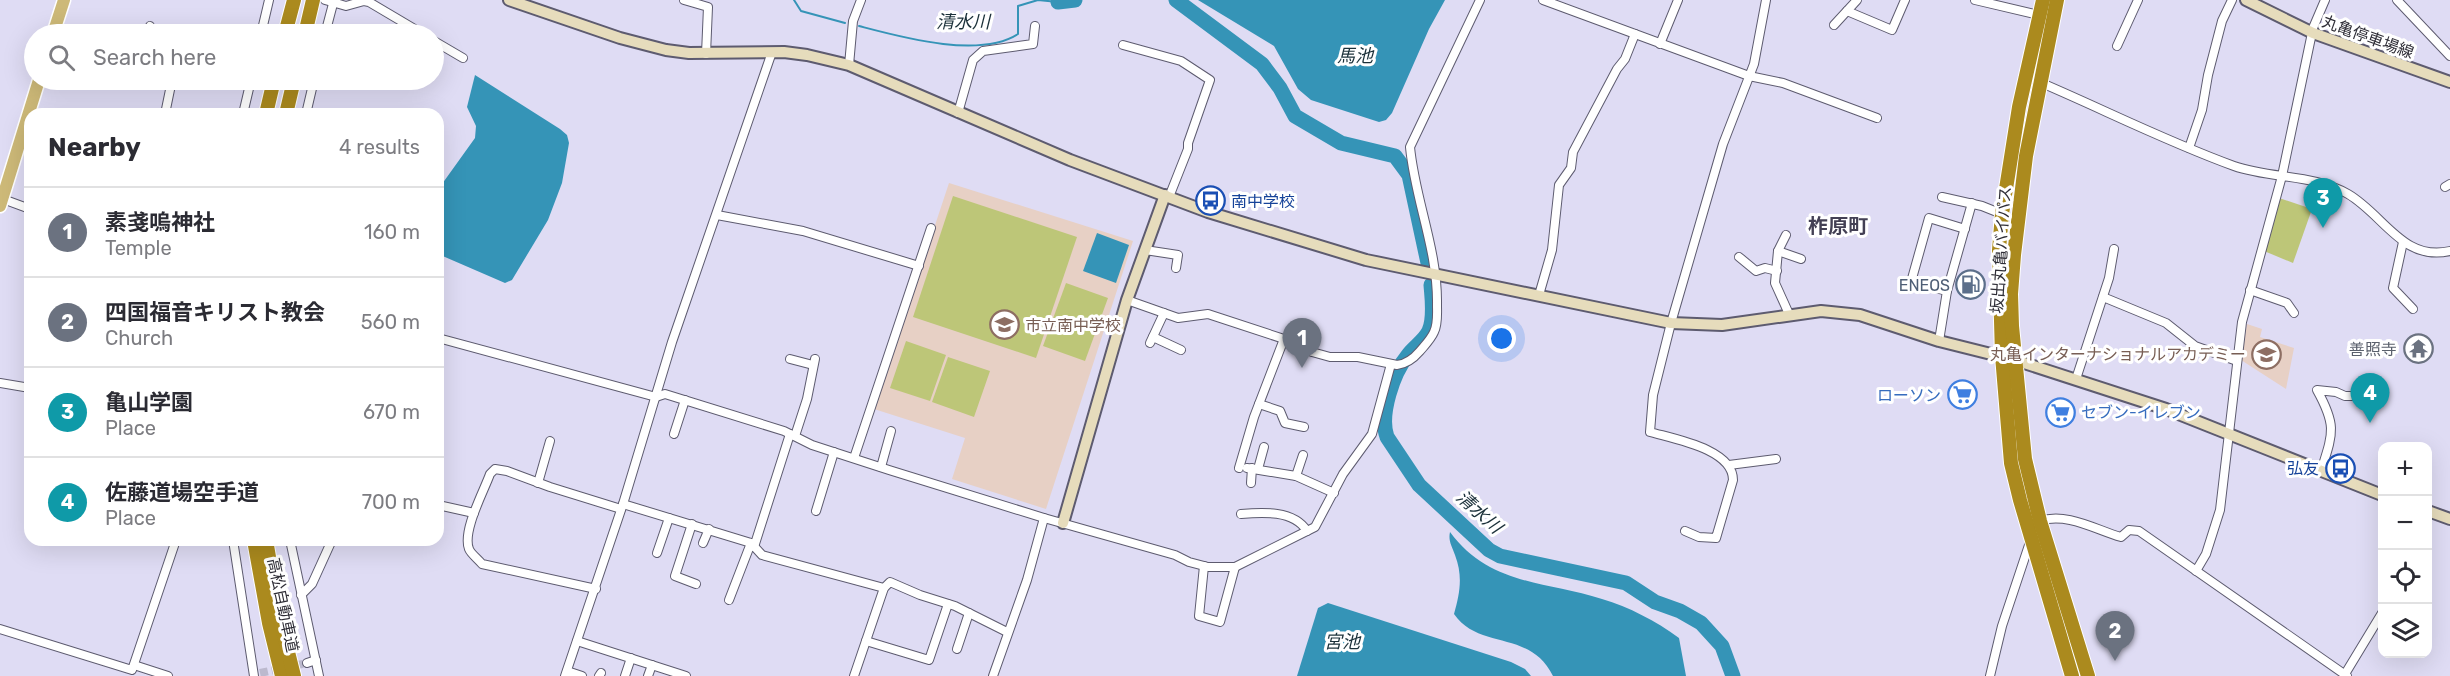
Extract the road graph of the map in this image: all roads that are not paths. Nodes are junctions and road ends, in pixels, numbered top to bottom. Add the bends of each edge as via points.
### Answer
1 (64, 0) edge
2 (269, 0) edge
3 (294, 0) edge
4 (313, 0) edge
5 (509, 0) edge
6 (684, 0) edge
7 (861, 0) edge
8 (1479, 0) edge
9 (1543, 0) edge
10 (1678, 0) edge
11 (1766, 0) edge
12 (1857, 0) edge
13 (1905, 0) edge
14 (1975, 0) edge
15 (2043, 0) edge
16 (2056, 0) edge
17 (2138, 0) edge
18 (2232, 0) edge
19 (2325, 0) edge
20 (2397, 0) edge
21 (331, 1) edge
22 (2253, 2) edge
23 (1847, 11) junction
24 (2039, 15) junction
25 (56, 24) edge
26 (263, 24) edge
27 (288, 24) edge
28 (307, 24) edge
29 (328, 24) edge
30 (406, 24) edge
31 (1834, 25) dead end
32 (1035, 26) dead end
33 (2313, 33) junction
34 (1635, 34) junction
35 (1660, 44) junction
36 (1123, 45) dead end
37 (2117, 46) dead end
38 (444, 47) edge
39 (772, 52) junction
40 (706, 54) junction
41 (2450, 56) edge
42 (463, 58) dead end
43 (849, 65) junction
44 (1749, 76) junction
45 (2025, 76) junction
46 (2450, 81) edge
47 (2039, 82) junction
48 (36, 90) edge
49 (170, 90) edge
50 (249, 90) edge
51 (272, 90) edge
52 (291, 90) edge
53 (312, 90) edge
54 (30, 108) edge
55 (166, 108) edge
56 (244, 108) edge
57 (267, 108) edge
58 (287, 108) edge
59 (307, 108) edge
60 (958, 113) junction
61 (1877, 118) dead end
62 (24, 128) edge
63 (2189, 148) junction
64 (2282, 176) junction
65 (1167, 196) junction
66 (1942, 197) dead end
67 (1, 201) edge
68 (1972, 203) junction
69 (24, 207) edge
70 (2002, 214) junction
71 (717, 215) junction
72 (931, 228) dead end
73 (1965, 229) junction
74 (1786, 235) dead end
75 (2403, 242) junction
76 (2114, 249) dead end
77 (1145, 250) junction
78 (1778, 250) junction
79 (2450, 251) edge
80 (1739, 257) dead end
81 (1801, 259) dead end
82 (919, 266) junction
83 (1176, 268) dead end
84 (1777, 271) junction
85 (1435, 275) junction
86 (1947, 291) junction
87 (2250, 291) junction
88 (1539, 295) junction
89 (2103, 297) junction
90 (1127, 300) junction
91 (2413, 309) dead end
92 (1164, 313) junction
93 (2294, 313) dead end
94 (1789, 314) junction
95 (1671, 323) junction
96 (1284, 339) junction
97 (444, 340) edge
98 (1939, 341) junction
99 (1181, 350) dead end
100 (2008, 358) junction
101 (790, 359) dead end
102 (2237, 361) junction
103 (1398, 364) junction
104 (2076, 379) junction
105 (0, 383) edge
106 (24, 386) edge
107 (2376, 396) dead end
108 (656, 397) junction
109 (685, 400) junction
110 (1259, 404) junction
111 (1304, 427) dead end
112 (891, 431) dead end
113 (2228, 432) junction
114 (674, 434) dead end
115 (793, 435) junction
116 (550, 441) dead end
117 (1264, 447) dead end
118 (834, 452) junction
119 (1303, 455) dead end
120 (854, 458) junction
121 (1776, 459) dead end
122 (1729, 465) junction
123 (880, 467) junction
124 (1249, 468) junction
125 (2321, 471) junction
126 (1296, 476) junction
127 (538, 483) junction
128 (1251, 483) dead end
129 (1334, 493) junction
130 (2378, 493) edge
131 (444, 506) edge
132 (622, 507) junction
133 (816, 511) dead end
134 (474, 513) junction
135 (2432, 513) edge
136 (1241, 514) dead end
137 (669, 518) junction
138 (1044, 518) junction
139 (2450, 519) edge
140 (2040, 521) junction
141 (1063, 523) junction
142 (692, 524) junction
143 (709, 529) junction
144 (1307, 531) junction
145 (1685, 531) dead end
146 (2031, 539) junction
147 (703, 543) dead end
148 (752, 545) junction
149 (174, 546) edge
150 (234, 546) edge
151 (255, 546) edge
152 (267, 546) edge
153 (291, 546) edge
154 (329, 546) edge
155 (657, 553) dead end
156 (1204, 566) junction
157 (1235, 567) junction
158 (2196, 571) junction
159 (696, 584) dead end
160 (884, 588) junction
161 (596, 589) junction
162 (301, 595) junction
163 (729, 600) dead end
164 (948, 604) junction
165 (969, 613) junction
166 (2378, 620) edge
167 (0, 628) edge
168 (1007, 632) junction
169 (577, 641) junction
170 (866, 641) junction
171 (957, 649) dead end
172 (631, 658) junction
173 (316, 660) junction
174 (307, 663) tunnel mouth
175 (134, 665) junction
176 (652, 665) junction
177 (256, 674) edge
178 (566, 674) edge
179 (163, 675) edge
180 (2346, 675) edge
181 (282, 676) edge
182 (294, 676) edge
183 (319, 676) edge
184 (582, 676) edge
185 (625, 676) edge
186 (648, 676) edge
187 (686, 676) edge
188 (854, 676) edge
189 (993, 676) edge
190 (1990, 676) edge
191 (2072, 676) edge
192 (2088, 676) edge

1 - 25 main road
2 - 26 street
3 - 27 highway
4 - 28 highway
5 - 40 street via 644,44
6 - 40 street via 708,8
7 - 43 street via 853,21
8 - 85 street via 1410,147
9 - 34 street
10 - 35 street
11 - 44 street
12 - 23 street
13 - 23 street via 1892,30
14 - 24 street
15 - 24 highway, 坂出丸亀バイパス
16 - 47 highway, 坂出丸亀バイパス
17 - 37 street
18 - 63 street via 2222,21 2202,110
19 - 33 street
20 - 41 street
21 - 29 street
21 - 30 street via 351,6 369,2
22 - 33 street, 丸亀停車場線
23 - 31 street
24 - 45 highway, 坂出丸亀バイパス
32 - 60 street via 1034,44 982,51 973,60
33 - 46 street, 丸亀停車場線
33 - 64 street
34 - 35 street
34 - 88 street via 1574,152 1571,168 1558,185 1551,250
35 - 44 street
36 - 65 street via 1181,61 1210,80 1188,149
38 - 42 street
39 - 40 street
39 - 43 street
39 - 71 street
43 - 60 street
44 - 61 street via 1783,83
44 - 95 street via 1709,189
45 - 47 street
45 - 70 highway, 坂出丸亀バイパス
47 - 63 street
47 - 100 highway, 坂出丸亀バイパス via 2014,255
48 - 54 main road
49 - 55 street
50 - 56 street
51 - 57 highway
52 - 58 highway
53 - 59 street
60 - 65 street
62 - 67 main road
63 - 64 street via 2236,167
64 - 75 street via 2331,186 2349,194
64 - 87 street
65 - 77 street
65 - 85 street via 1366,260
66 - 68 street
67 - 69 street
68 - 70 street
68 - 73 street
70 - 100 highway, 坂出丸亀バイパス via 1999,250
71 - 82 street via 803,231
71 - 108 street
72 - 82 street
73 - 86 street
73 - 86 street via 1929,218 1911,282
74 - 78 street
75 - 79 street via 2413,249 2433,253
75 - 91 street via 2392,288
76 - 89 street
77 - 83 street via 1178,255
77 - 90 street
78 - 81 street
78 - 84 street
80 - 84 street via 1756,271
82 - 120 street
84 - 94 street via 1775,283
85 - 88 street
85 - 103 street via 1434,332 1416,355
86 - 98 street
87 - 93 street via 2287,303
87 - 102 street
88 - 95 street
89 - 102 street via 2166,323 2195,346
89 - 104 street
90 - 92 street
90 - 141 street
92 - 96 street via 1178,318 1208,314
92 - 99 street via 1152,340
94 - 95 street via 1722,325
94 - 98 street via 1821,311 1860,315
95 - 122 street via 1653,396 1650,432 1699,445
96 - 103 street via 1330,357
96 - 110 street
97 - 108 street
98 - 100 street
100 - 104 street
100 - 140 highway, 坂出丸亀バイパス
100 - 146 highway, 坂出丸亀バイパス via 2011,463
101 - 115 street via 814,362 807,399
102 - 113 street
103 - 129 street via 1372,434
104 - 113 street
105 - 106 street
107 - 125 street via 2345,396 2316,390 2326,407 2332,432
108 - 109 street via 665,394
108 - 132 street
109 - 114 street
109 - 115 street
110 - 111 street via 1280,411 1285,423
110 - 124 street
112 - 123 street
113 - 125 street
113 - 158 street via 2220,510 2206,554
115 - 118 street
115 - 148 street
116 - 127 street
117 - 124 street
118 - 120 street
118 - 133 street
119 - 126 street
120 - 123 street
121 - 122 street
122 - 145 street via 1733,480 1716,538
123 - 138 street
124 - 126 street
124 - 128 street
125 - 130 street
126 - 129 street
127 - 132 street
127 - 134 street via 495,469
129 - 144 street via 1315,527
131 - 134 street
132 - 137 street
132 - 161 street
134 - 161 street via 469,549 482,564
135 - 139 street
136 - 144 street via 1273,513 1300,523
137 - 142 street
137 - 155 street
138 - 141 street
138 - 168 street
140 - 158 street via 2048,518 2079,522 2121,537 2129,530 2139,531
140 - 192 highway, 坂出丸亀バイパス
141 - 156 street
142 - 143 street
142 - 159 street via 675,576
143 - 147 street
143 - 148 street
144 - 157 street
146 - 190 street
146 - 191 highway, 坂出丸亀バイパス
148 - 160 street via 762,555
148 - 163 street
149 - 175 street
150 - 177 street
151 - 181 highway, 高松自動車道
152 - 182 highway, 高松自動車道
153 - 162 street
154 - 162 street via 312,584
156 - 157 street
156 - 157 street via 1199,616 1220,622
158 - 180 street
160 - 164 street via 894,582
160 - 170 street
161 - 169 street
162 - 173 street
164 - 165 street
164 - 170 street via 929,660
165 - 168 street
165 - 171 street
166 - 180 street
167 - 175 street via 132,670
168 - 189 street
169 - 172 street
169 - 178 street
170 - 188 street
172 - 176 street
172 - 185 street
173 - 174 street
173 - 183 street
175 - 179 street
176 - 186 street
176 - 187 street
178 - 184 street

